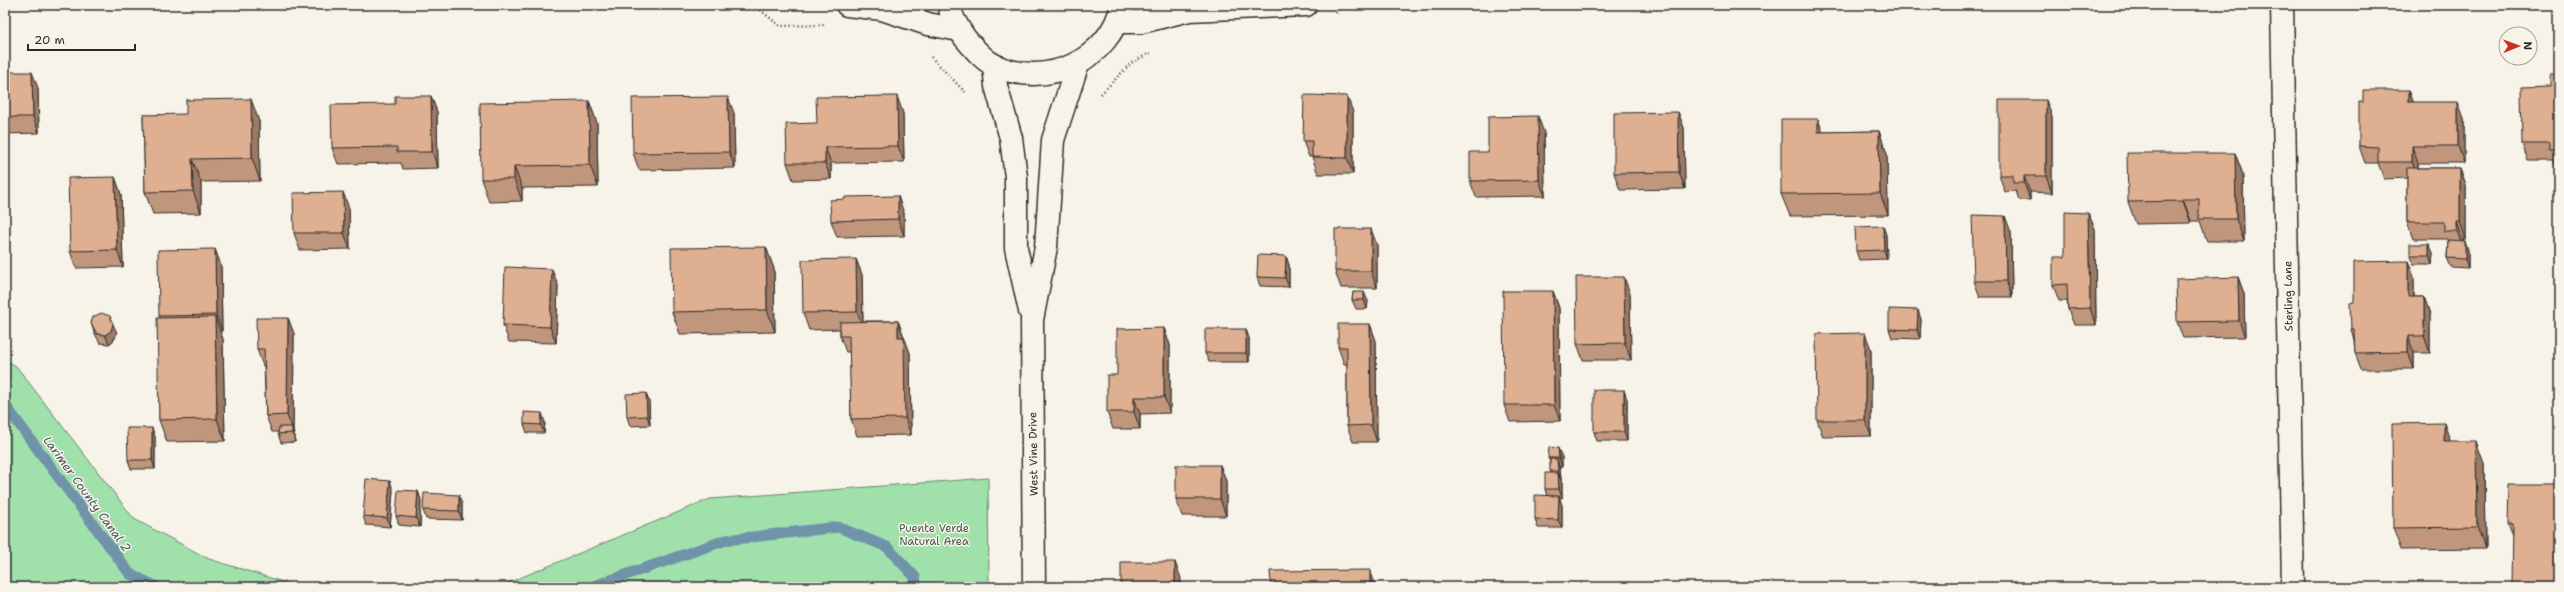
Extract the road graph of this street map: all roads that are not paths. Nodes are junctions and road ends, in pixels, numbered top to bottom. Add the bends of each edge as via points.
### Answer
1 (847, 5) edge
2 (949, 5) edge
3 (1306, 5) edge
4 (2282, 5) edge
5 (1120, 14) edge
6 (959, 30) junction
7 (1078, 63) junction
8 (994, 65) junction
9 (1032, 320) junction
10 (1034, 587) edge
11 (2293, 587) edge

1 - 6 street via 882,9 928,24
2 - 6 street
3 - 5 street via 1189,10 1141,22
4 - 11 street, Sterling Lane
5 - 7 street via 1101,47
6 - 8 street via 974,50
7 - 8 street via 1061,70 1038,73 1018,72
7 - 9 street, West Vine Drive via 1053,140 1046,247
8 - 9 street, West Vine Drive via 996,86 1011,138 1016,178 1016,248
9 - 10 street, West Vine Drive

